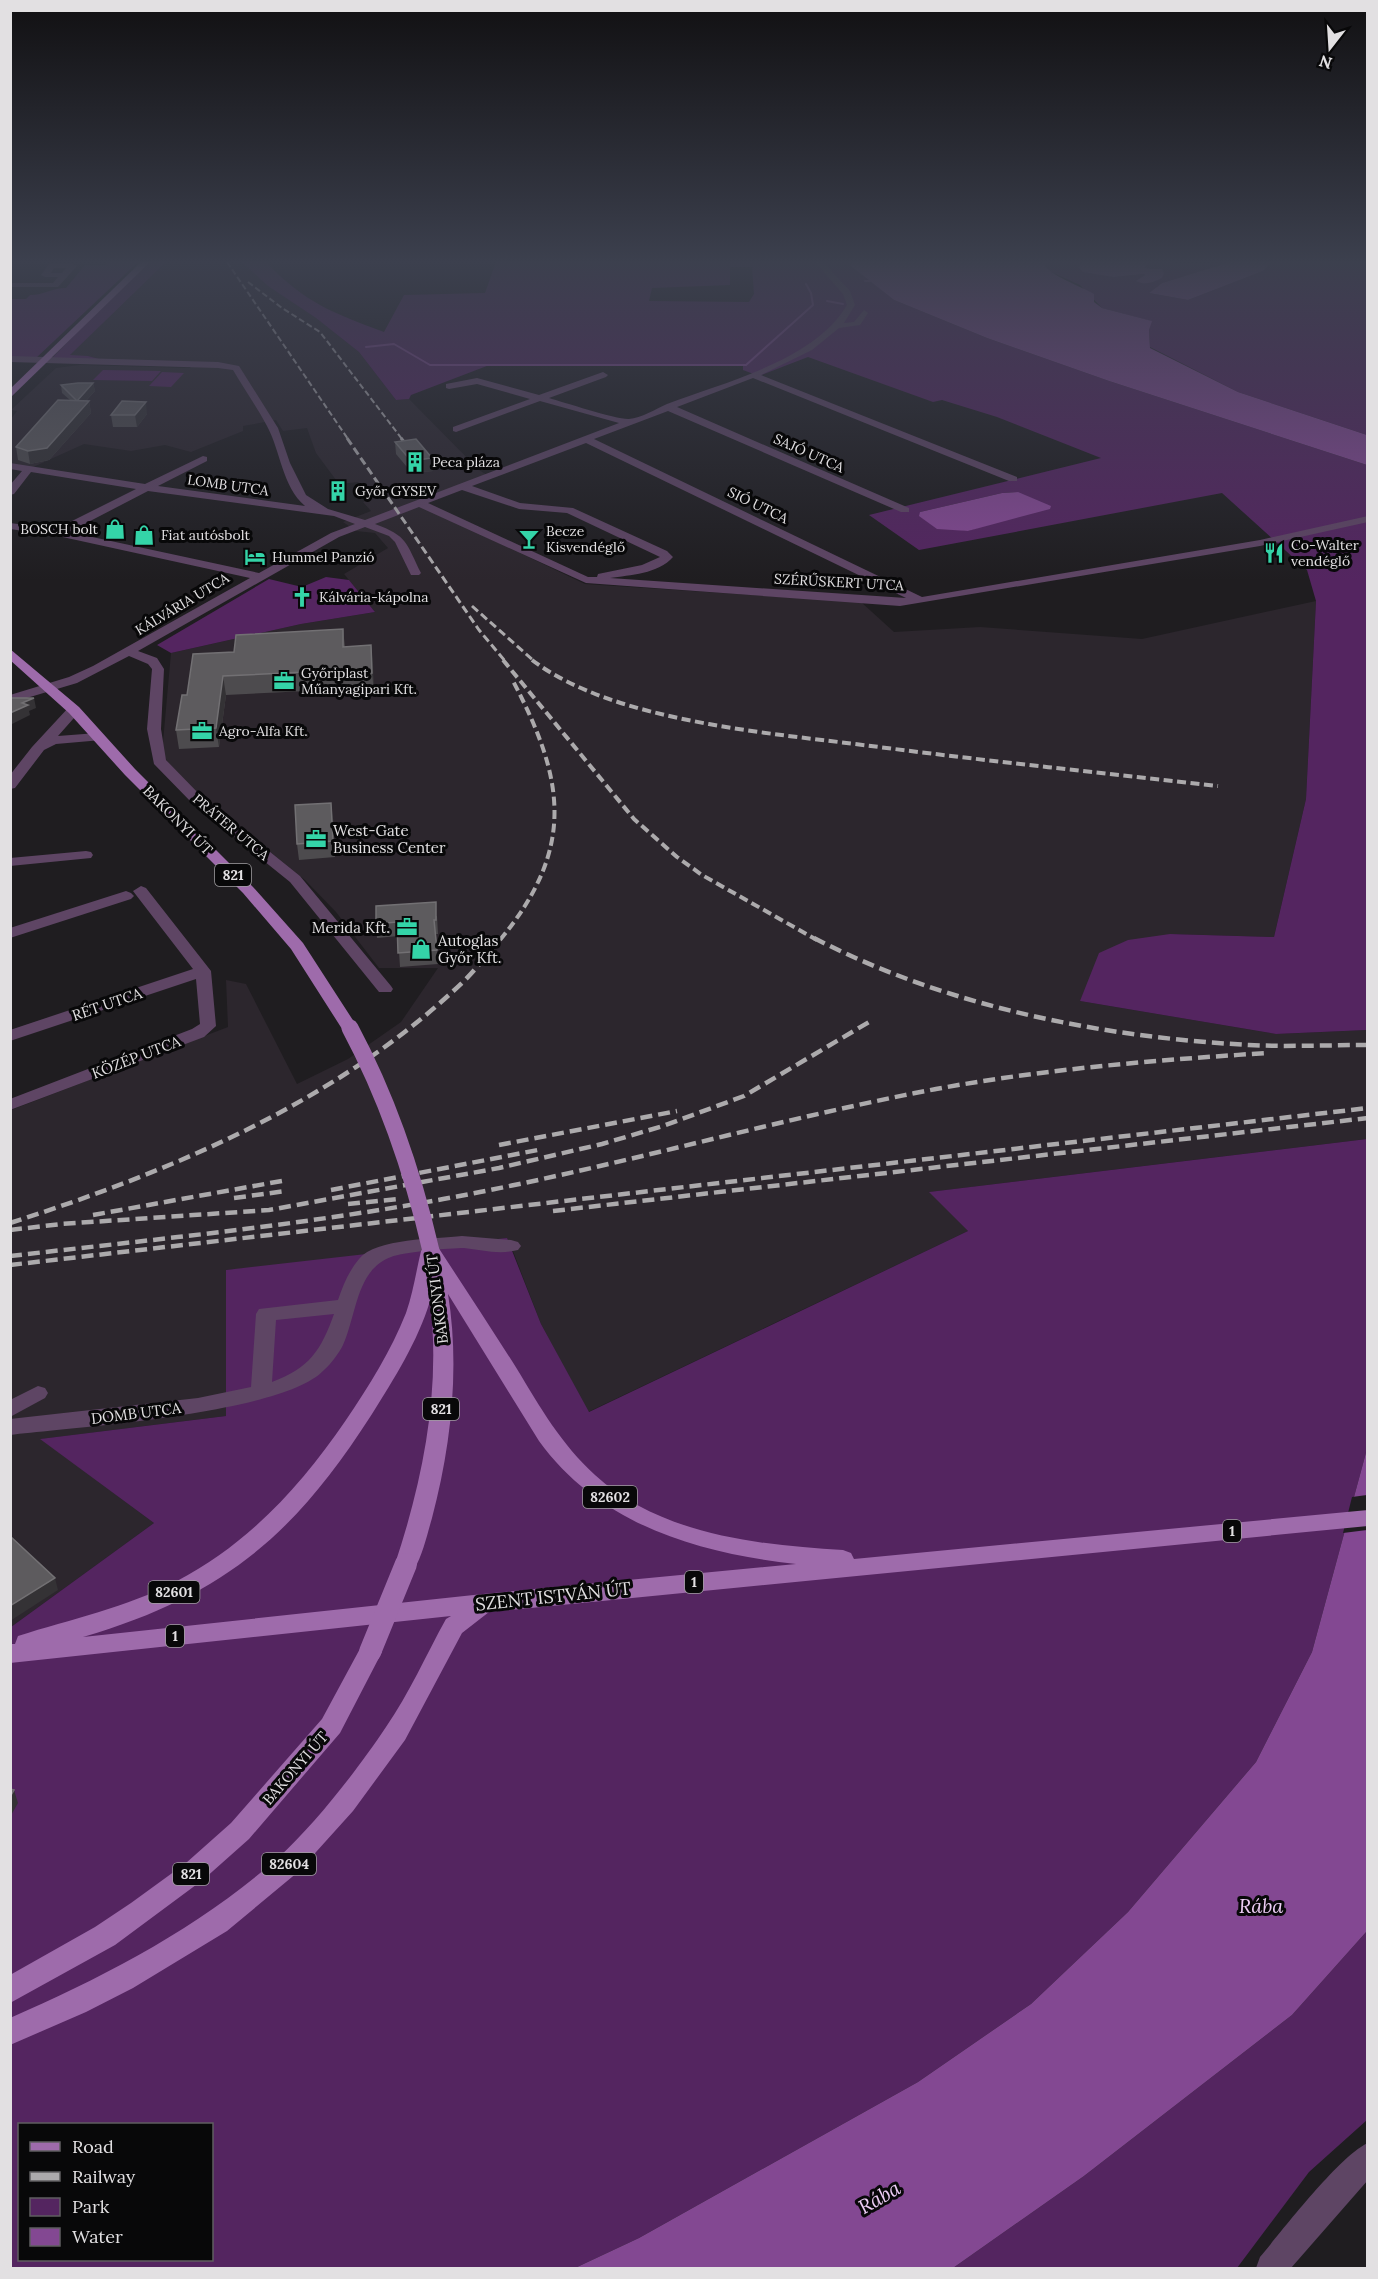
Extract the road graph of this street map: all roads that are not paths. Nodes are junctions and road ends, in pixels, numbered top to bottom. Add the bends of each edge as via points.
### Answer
1 (38, 368) edge
2 (236, 368) edge
3 (768, 368) edge
4 (603, 375) dead end
5 (753, 375) junction
6 (449, 386) dead end
7 (10, 395) edge
8 (538, 398) junction
9 (668, 407) junction
10 (626, 422) junction
11 (456, 429) dead end
12 (584, 438) junction
13 (203, 459) dead end
14 (10, 466) edge
15 (28, 470) junction
16 (1013, 479) dead end
17 (461, 486) junction
18 (145, 488) junction
19 (10, 492) edge
20 (417, 502) junction
21 (905, 510) dead end
22 (336, 513) junction
23 (1368, 519) edge
24 (363, 522) junction
25 (10, 526) edge
26 (58, 533) junction
27 (415, 573) dead end
28 (258, 576) junction
29 (585, 580) junction
30 (919, 600) junction
31 (130, 652) junction
32 (10, 653) edge
33 (50, 687) junction
34 (10, 699) edge
35 (74, 710) junction
36 (97, 737) junction
37 (37, 750) junction
38 (10, 785) edge
39 (86, 855) dead end
40 (10, 862) edge
41 (10, 933) edge
42 (203, 971) junction
43 (385, 989) dead end
44 (10, 1036) edge
45 (10, 1105) edge
46 (511, 1246) dead end
47 (431, 1251) junction
48 (345, 1305) junction
49 (261, 1392) junction
50 (38, 1393) dead end
51 (10, 1410) edge
52 (10, 1427) edge
53 (1368, 1518) edge
54 (904, 1562) junction
55 (483, 1603) junction
56 (10, 1647) edge
57 (10, 1654) edge
58 (61, 1962) junction
59 (10, 1978) edge
60 (10, 1990) edge
61 (10, 2032) edge
62 (1368, 2158) edge
63 (1271, 2268) edge

1 - 7 main road
2 - 22 street via 273,428 302,497 309,504
3 - 5 street, KÁLVÁRIA UTCA
4 - 8 street
5 - 9 street, KÁLVÁRIA UTCA
5 - 16 street
6 - 8 street via 477,381
8 - 10 street
8 - 11 street
9 - 10 street, KÁLVÁRIA UTCA
9 - 21 street, SAJÓ UTCA
10 - 12 street, KÁLVÁRIA UTCA
12 - 17 street, KÁLVÁRIA UTCA
12 - 30 street, SIÓ UTCA
13 - 18 street
14 - 15 street, LOMB UTCA
15 - 18 street, LOMB UTCA
15 - 19 street
17 - 20 street, KÁLVÁRIA UTCA
17 - 29 street via 519,506 569,510 667,557 652,566
18 - 22 street, LOMB UTCA
18 - 26 street
20 - 24 street, KÁLVÁRIA UTCA
20 - 29 street, SZÉRŰSKERT UTCA
22 - 24 street, LOMB UTCA
23 - 30 street, SZÉRŰSKERT UTCA via 1260,543
24 - 27 street, LOMB UTCA via 393,534
24 - 28 street, KÁLVÁRIA UTCA
25 - 26 street
26 - 28 street
28 - 31 street, KÁLVÁRIA UTCA
29 - 30 street, SZÉRŰSKERT UTCA via 876,602
31 - 33 street, KÁLVÁRIA UTCA
31 - 43 street, PRÁTER UTCA via 153,661 158,669 154,729 159,761 198,801 294,879
32 - 33 main road, BAKONYI ÚT / 821
33 - 34 street, KÁLVÁRIA UTCA
33 - 35 main road, BAKONYI ÚT / 821
35 - 36 main road, BAKONYI ÚT / 821
35 - 37 street
36 - 37 street via 53,740
36 - 47 main road, BAKONYI ÚT / 821, bridge via 272,917 324,985 374,1071 390,1110 418,1194
37 - 38 street
39 - 40 street
41 - 42 street via 133,893
42 - 44 street, RÉT UTCA
42 - 45 street, KÖZÉP UTCA via 208,1026 198,1033
46 - 48 street, DOMB UTCA via 462,1242 389,1250 367,1261
47 - 54 main road, 82602 via 544,1431 578,1472 617,1503 668,1528 727,1545 793,1556
47 - 56 main road, 82601 via 417,1311 386,1376 290,1510 237,1556 138,1608
47 - 58 main road, BAKONYI ÚT / 821, bridge via 442,1323 441,1411 417,1532 352,1691 331,1726 240,1831 168,1892
48 - 49 street, DOMB UTCA via 333,1345 316,1367 287,1384
48 - 49 street via 266,1314
49 - 52 street, DOMB UTCA via 198,1406
50 - 51 street
53 - 54 main road, SZENT ISTVÁN ÚT / 1
54 - 55 main road, SZENT ISTVÁN ÚT / 1
55 - 57 main road, SZENT ISTVÁN ÚT / 1
55 - 61 main road, 82604 via 454,1626 396,1733 344,1803 289,1864 217,1922 123,1979
58 - 59 main road
58 - 60 main road, BAKONYI ÚT / 821
62 - 63 street

